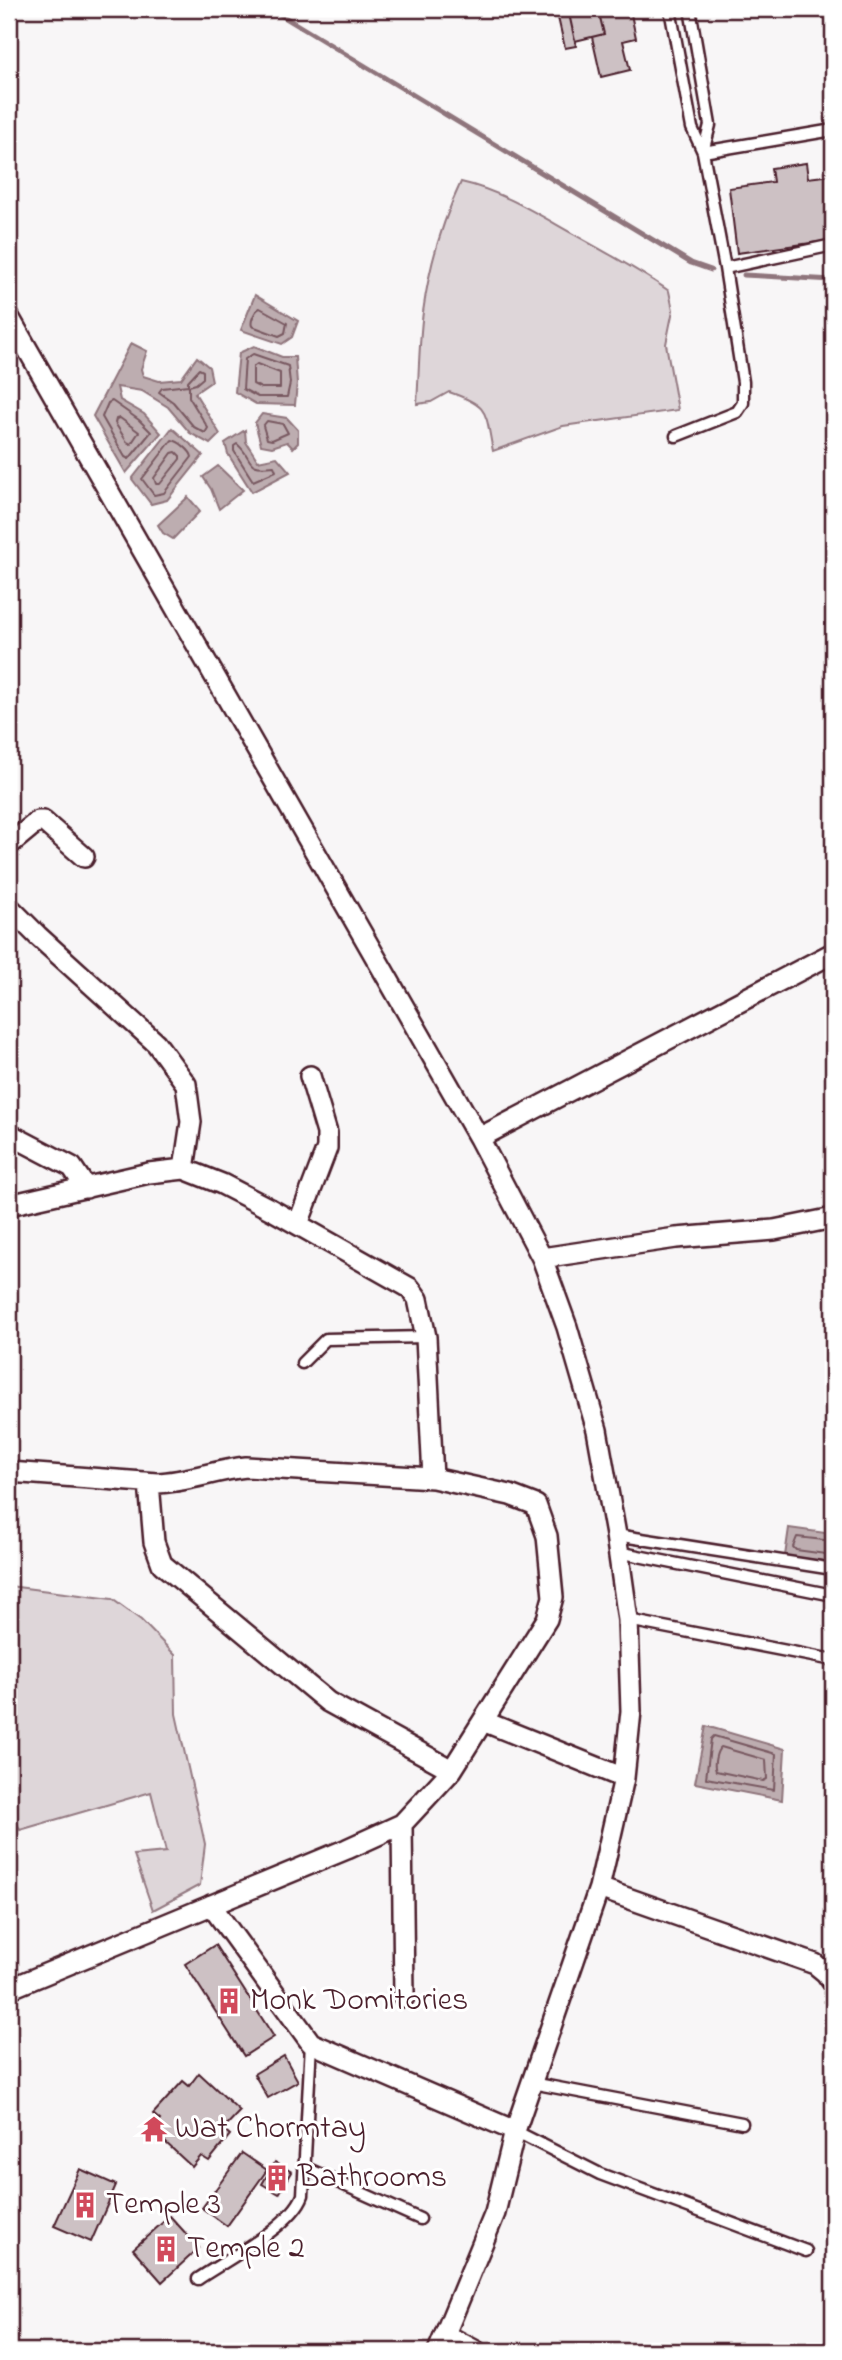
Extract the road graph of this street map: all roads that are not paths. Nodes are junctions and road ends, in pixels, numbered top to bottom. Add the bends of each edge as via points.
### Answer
1 (670, 9) edge
2 (690, 9) edge
3 (672, 21) junction
4 (833, 130) edge
5 (703, 152) junction
6 (833, 245) edge
7 (725, 268) junction
8 (9, 317) edge
9 (676, 436) dead end
10 (9, 845) edge
11 (85, 857) dead end
12 (9, 907) edge
13 (833, 953) edge
14 (310, 1076) dead end
15 (9, 1134) edge
16 (479, 1138) junction
17 (184, 1168) junction
18 (86, 1188) junction
19 (9, 1205) edge
20 (833, 1218) edge
21 (298, 1224) junction
22 (542, 1258) junction
23 (426, 1337) junction
24 (302, 1363) dead end
25 (9, 1472) edge
26 (433, 1478) junction
27 (149, 1483) junction
28 (617, 1544) junction
29 (833, 1569) edge
30 (833, 1595) edge
31 (628, 1620) junction
32 (833, 1660) edge
33 (483, 1721) junction
34 (452, 1770) junction
35 (624, 1778) junction
36 (401, 1824) junction
37 (599, 1888) junction
38 (211, 1905) junction
39 (833, 1983) edge
40 (9, 1989) edge
41 (404, 1997) dead end
42 (311, 2043) junction
43 (532, 2083) junction
44 (742, 2123) dead end
45 (515, 2131) junction
46 (304, 2167) junction
47 (420, 2219) dead end
48 (806, 2251) dead end
49 (198, 2279) dead end
50 (442, 2343) edge
51 (476, 2351) edge

1 - 3 lane
2 - 3 lane
2 - 5 lane via 710,125
3 - 5 lane via 692,128
4 - 5 lane
5 - 7 lane
6 - 7 lane
7 - 9 lane via 740,352 743,403 737,412
8 - 16 street
10 - 11 street via 43,821
12 - 17 street via 156,1043 186,1084 191,1122
13 - 16 street
14 - 21 street via 327,1147
15 - 18 street via 72,1167
16 - 22 street
17 - 18 street
17 - 21 street
18 - 19 street
20 - 22 street via 774,1230 676,1238
21 - 23 street via 410,1288 418,1299
22 - 28 street via 597,1430
23 - 24 lane via 326,1339
23 - 26 street
25 - 27 street
26 - 27 street via 246,1467 177,1482
26 - 33 street via 536,1505 547,1536 553,1597 547,1619
27 - 34 street via 154,1542 162,1564 328,1702
28 - 29 lane
28 - 30 lane
28 - 31 street
31 - 32 lane
31 - 35 street via 631,1711
33 - 34 street
33 - 35 street
34 - 36 street
35 - 37 street
36 - 38 street
36 - 41 street
37 - 39 street via 815,1964
37 - 43 street
38 - 40 street
38 - 42 street
42 - 45 street
42 - 46 lane
43 - 44 lane
43 - 45 street
45 - 48 lane via 600,2174
45 - 50 street via 495,2213
46 - 47 lane
46 - 49 lane via 299,2206 284,2222
50 - 51 street

